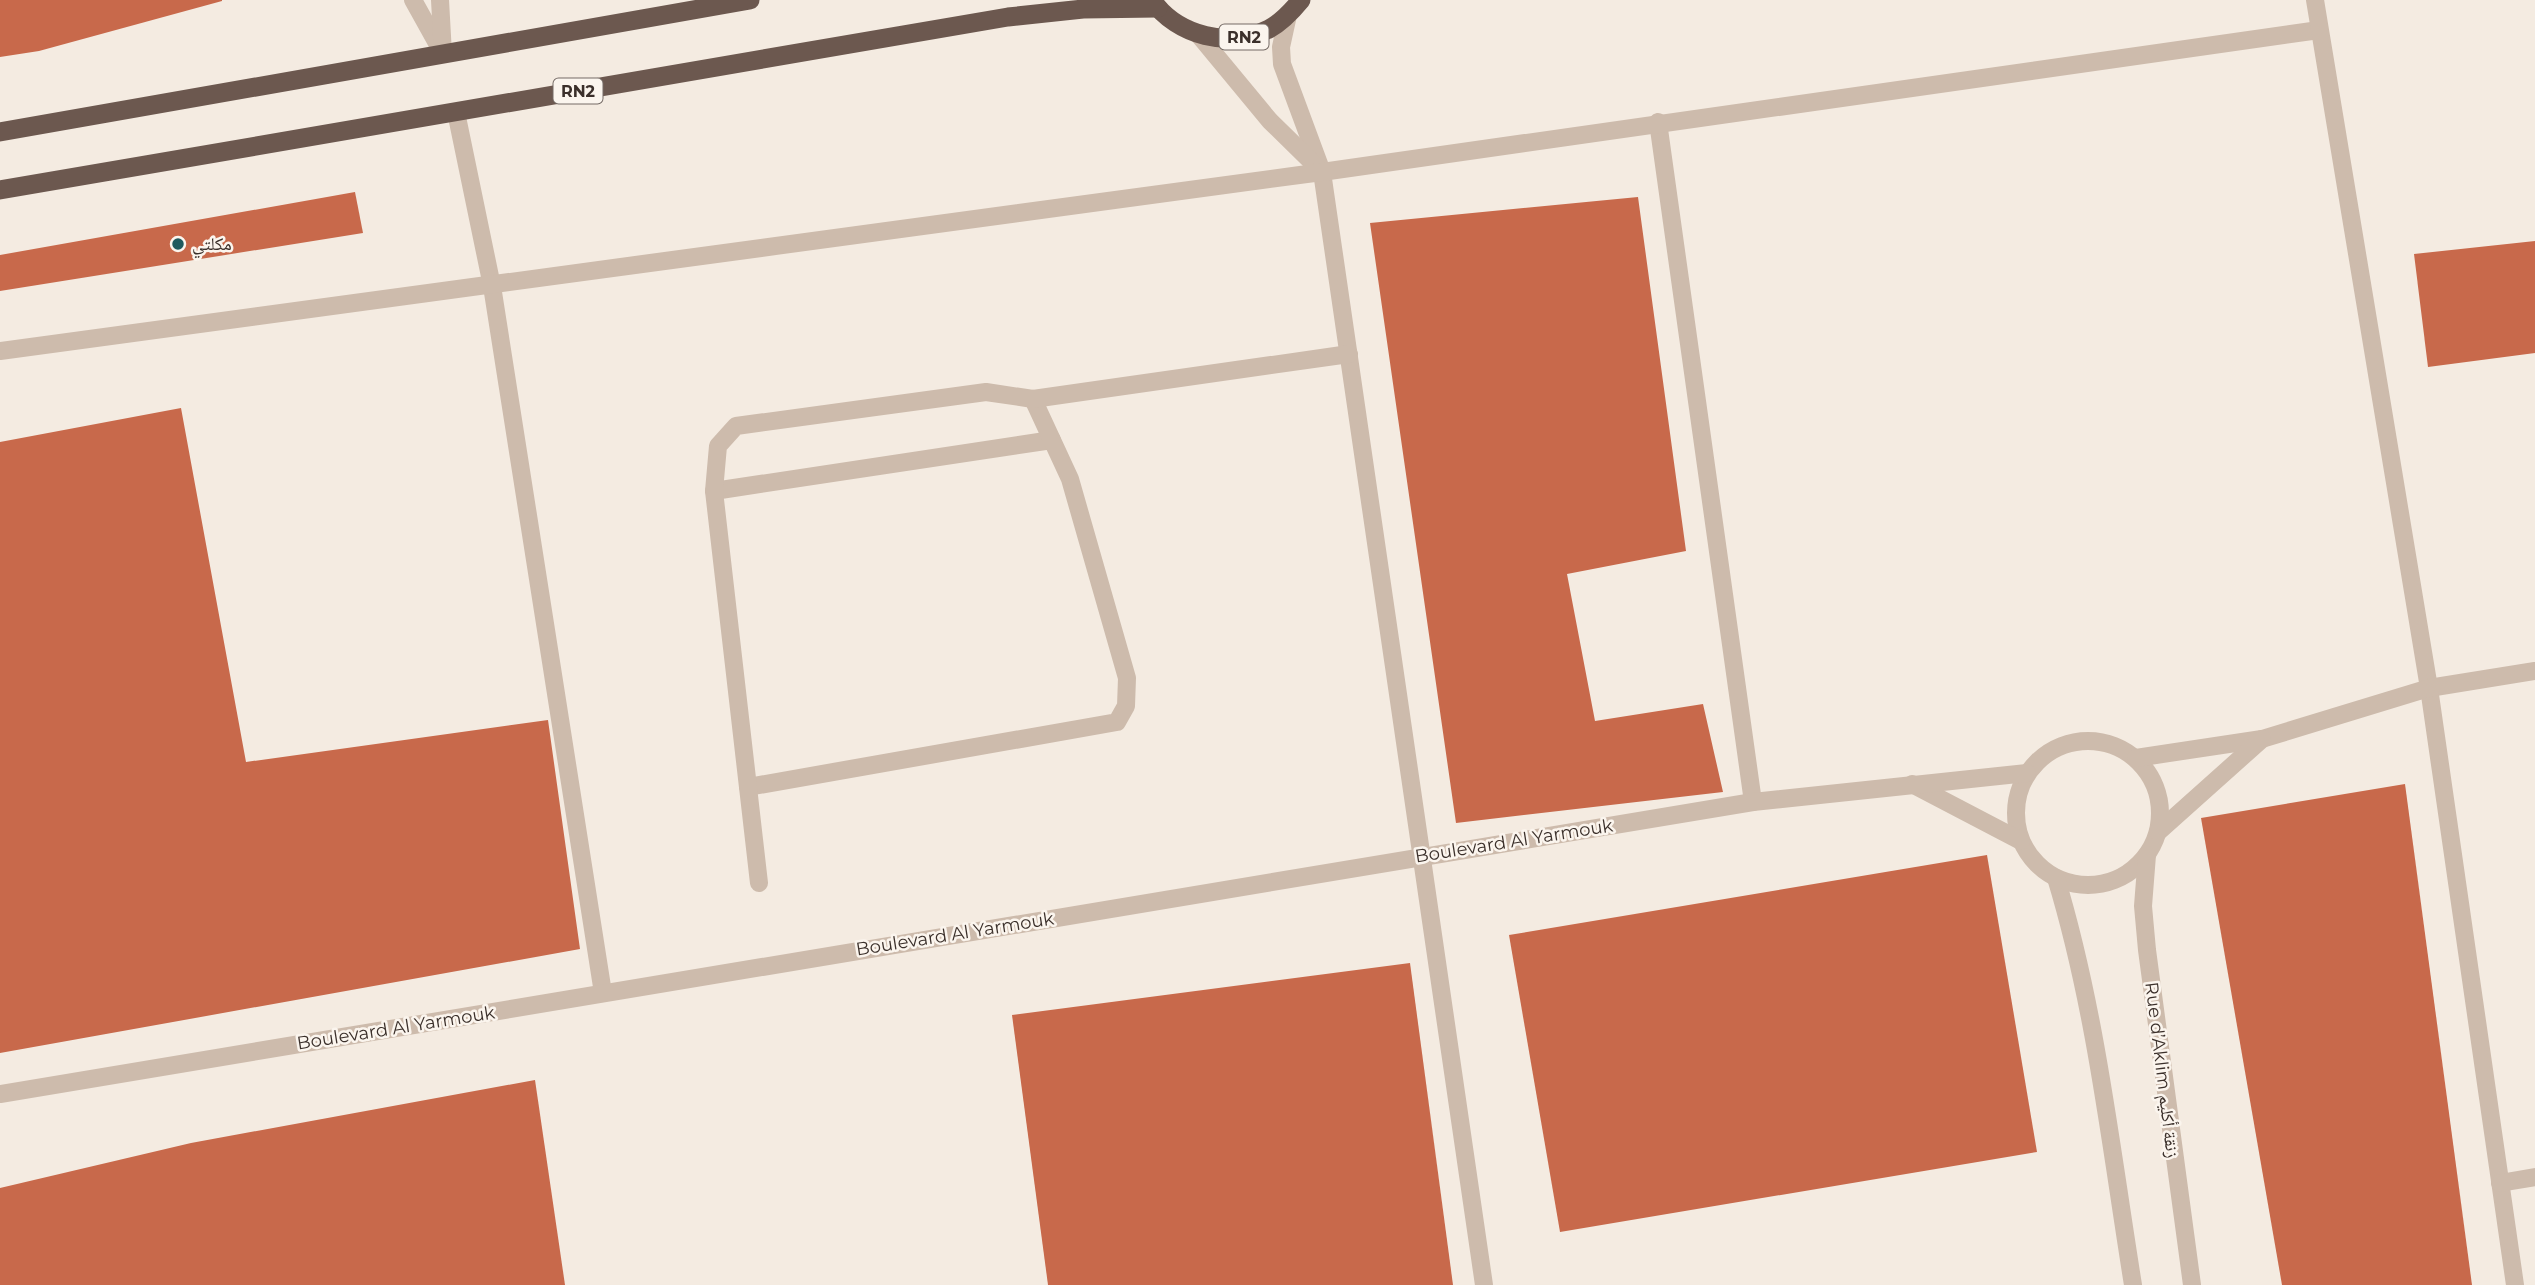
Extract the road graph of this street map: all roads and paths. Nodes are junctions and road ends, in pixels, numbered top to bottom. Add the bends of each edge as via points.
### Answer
1 (413, 0) edge
2 (440, 0) edge
3 (750, 0) edge
4 (2315, 0) edge
5 (1155, 4) edge
6 (1295, 7) edge
7 (2319, 30) junction
8 (1198, 34) junction
9 (443, 54) junction
10 (456, 112) junction
11 (1658, 122) junction
12 (0, 132) edge
13 (1322, 172) junction
14 (0, 190) edge
15 (492, 286) junction
16 (0, 351) edge
17 (1349, 354) junction
18 (1033, 400) junction
19 (1052, 440) junction
20 (714, 491) junction
21 (2535, 671) edge
22 (2429, 688) junction
23 (2262, 738) junction
24 (2136, 758) junction
25 (2027, 773) junction
26 (1912, 784) junction
27 (748, 788) junction
28 (1752, 802) junction
29 (2158, 832) junction
30 (2021, 841) junction
31 (2147, 855) junction
32 (1422, 856) junction
33 (2056, 877) junction
34 (759, 883) dead end
35 (603, 993) junction
36 (0, 1094) edge
37 (2535, 1177) edge
38 (2500, 1183) junction
39 (1484, 1285) edge
40 (2133, 1285) edge
41 (2192, 1285) edge
42 (2515, 1285) edge

1 - 9 street
2 - 9 street
3 - 9 highway
4 - 7 street
5 - 8 highway, RN2 via 1177,24
5 - 10 highway, RN2 via 1008,17
6 - 8 highway, RN2 via 1269,29 1246,37
6 - 13 street via 1281,47 1282,64
7 - 11 street
7 - 22 street
8 - 13 street via 1270,121
9 - 12 highway
10 - 14 highway, RN2
10 - 15 street
11 - 13 street
11 - 28 street
13 - 15 street
13 - 17 street
15 - 16 street
15 - 35 street
17 - 18 street
17 - 32 street
18 - 19 street
18 - 20 street via 986,392 736,426 718,446
19 - 20 street
19 - 27 street via 1070,479 1127,678 1126,706 1116,722
20 - 27 street
21 - 22 street
22 - 23 street
22 - 38 street
23 - 24 street
23 - 29 street
24 - 25 street via 2113,745 2086,740 2063,744
24 - 29 street via 2153,780 2160,805
25 - 26 street, Boulevard Al Yarmouk
25 - 30 street via 2015,818
26 - 28 street, Boulevard Al Yarmouk
26 - 30 street
27 - 34 street
28 - 32 street, Boulevard Al Yarmouk
29 - 31 street
30 - 33 street via 2035,863
31 - 33 street via 2129,872 2105,883 2080,885
31 - 41 street, Rue d’Aklim زنقة أكليم via 2143,906 2147,950
32 - 35 street, Boulevard Al Yarmouk
32 - 39 street
33 - 40 street via 2094,1039
35 - 36 street, Boulevard Al Yarmouk
37 - 38 street
38 - 42 street

